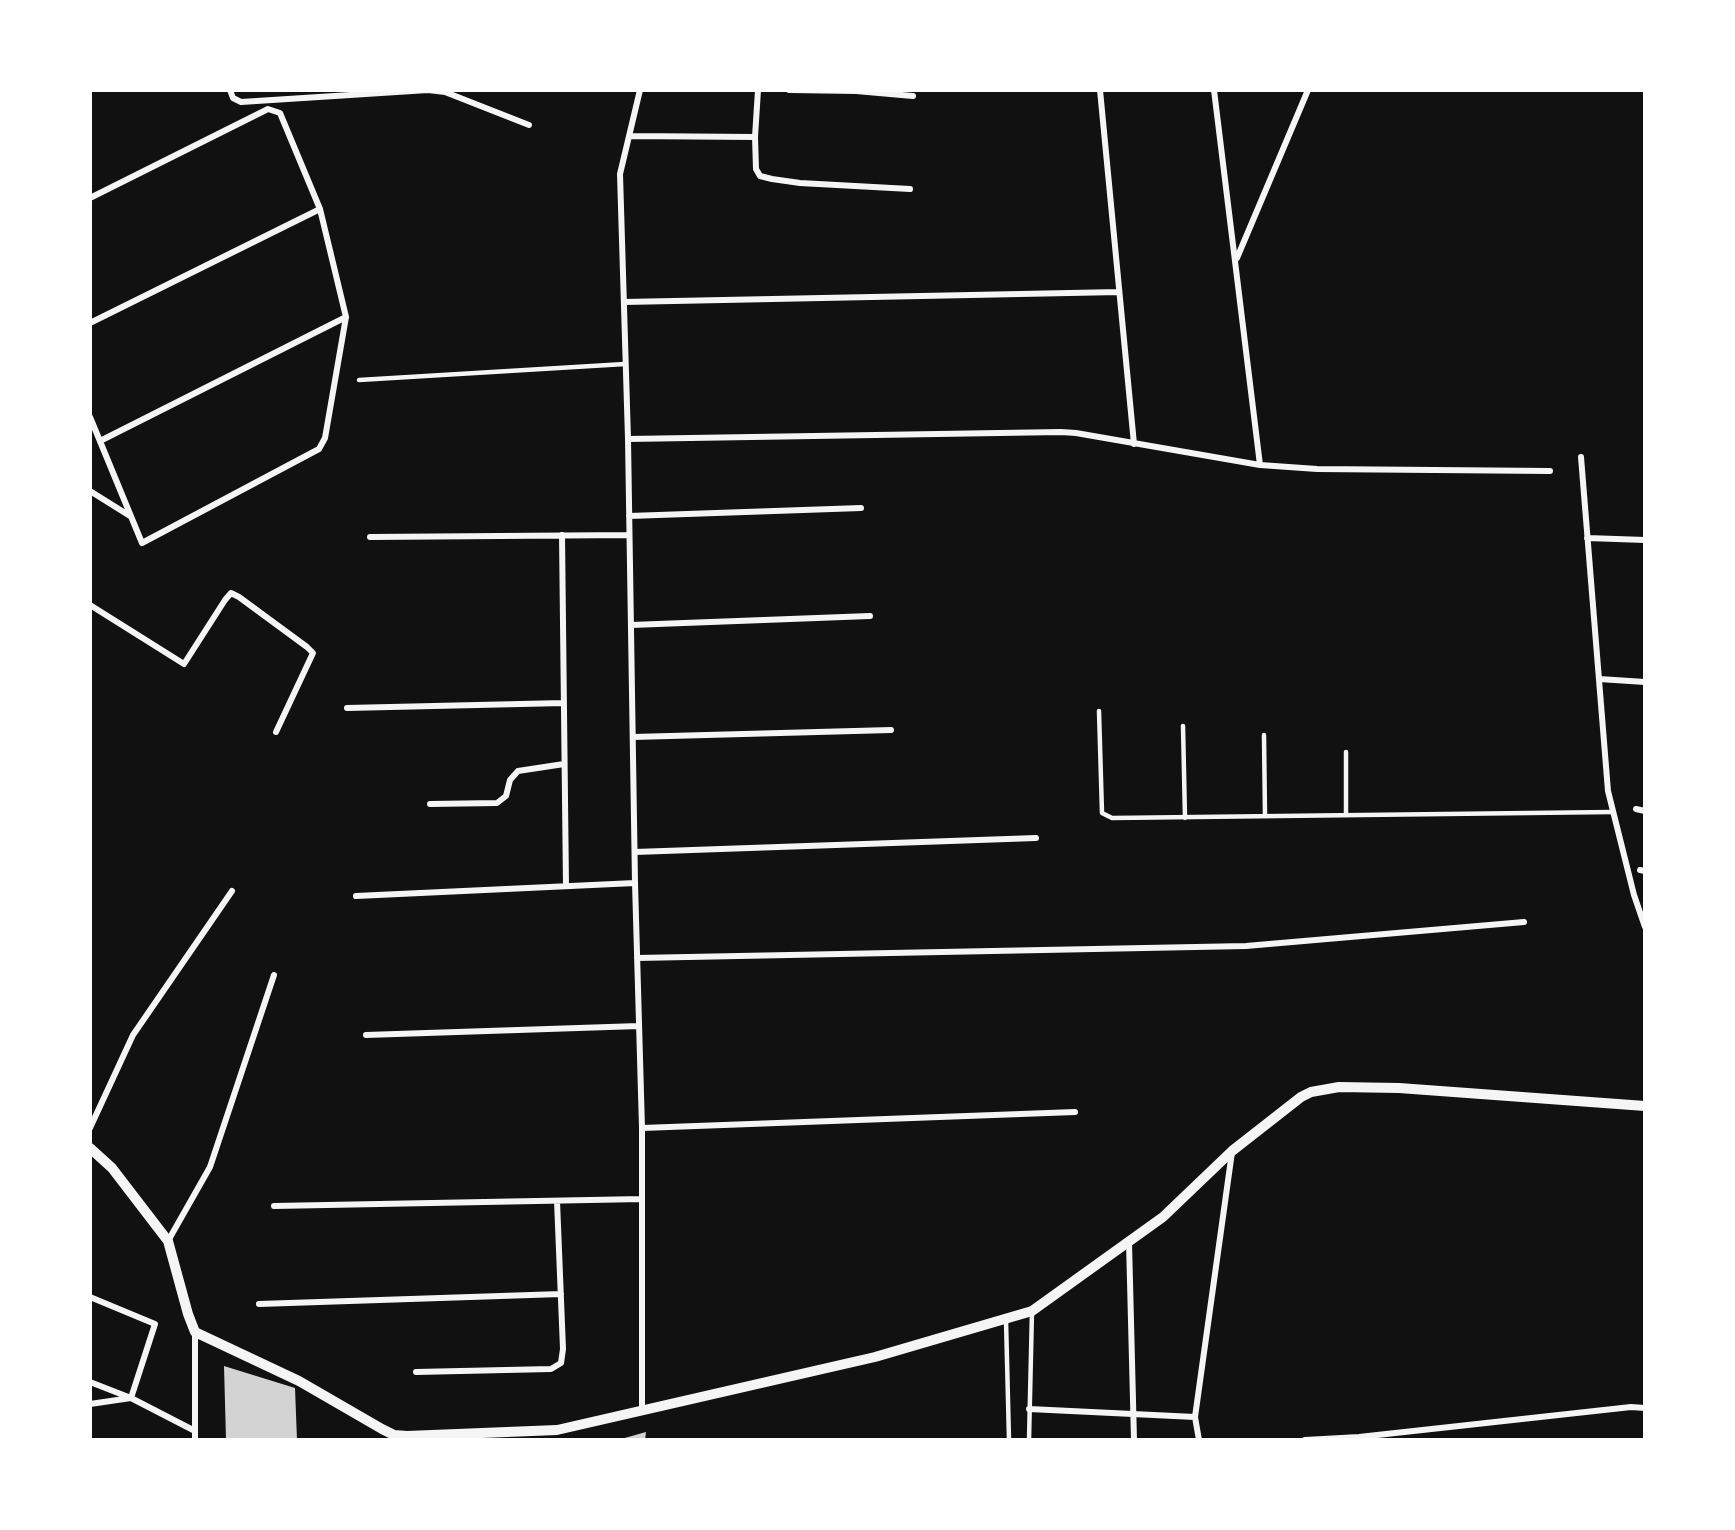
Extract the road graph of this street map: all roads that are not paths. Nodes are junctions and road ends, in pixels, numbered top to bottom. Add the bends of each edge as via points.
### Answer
1 (230, 90) edge
2 (640, 90) edge
3 (758, 90) edge
4 (789, 90) edge
5 (1100, 90) edge
6 (1214, 90) edge
7 (1308, 90) edge
8 (438, 91) edge
9 (913, 96) dead end
10 (529, 125) dead end
11 (629, 136) junction
12 (755, 137) junction
13 (910, 189) dead end
14 (90, 198) edge
15 (320, 209) junction
16 (1236, 261) junction
17 (1119, 292) junction
18 (624, 302) junction
19 (346, 317) junction
20 (90, 323) edge
21 (625, 364) junction
22 (359, 380) dead end
23 (90, 417) edge
24 (628, 439) junction
25 (100, 441) junction
26 (1134, 444) junction
27 (1581, 457) dead end
28 (1260, 465) junction
29 (1550, 471) dead end
30 (90, 491) edge
31 (861, 508) dead end
32 (131, 516) junction
33 (629, 516) junction
34 (562, 535) junction
35 (629, 535) junction
36 (370, 537) dead end
37 (1587, 538) junction
38 (1645, 540) edge
39 (90, 605) edge
40 (870, 616) dead end
41 (631, 625) junction
42 (1599, 679) junction
43 (1645, 682) edge
44 (564, 703) junction
45 (347, 708) dead end
46 (1099, 711) dead end
47 (1183, 726) dead end
48 (891, 730) dead end
49 (276, 732) dead end
50 (1264, 735) dead end
51 (633, 737) junction
52 (1346, 752) dead end
53 (564, 764) junction
54 (430, 804) dead end
55 (1636, 809) dead end
56 (1645, 811) edge
57 (1612, 812) junction
58 (1346, 815) junction
59 (1264, 816) junction
60 (1185, 818) junction
61 (1036, 838) dead end
62 (635, 852) junction
63 (635, 883) junction
64 (566, 886) junction
65 (232, 891) dead end
66 (356, 896) dead end
67 (1524, 922) dead end
68 (1645, 927) edge
69 (637, 958) junction
70 (274, 975) dead end
71 (639, 1026) junction
72 (366, 1035) dead end
73 (1645, 1106) edge
74 (1075, 1112) dead end
75 (90, 1128) edge
76 (642, 1128) junction
77 (90, 1148) edge
78 (1232, 1151) junction
79 (642, 1199) junction
80 (557, 1201) junction
81 (274, 1206) dead end
82 (168, 1241) junction
83 (1129, 1241) junction
84 (561, 1294) junction
85 (90, 1297) edge
86 (259, 1304) dead end
87 (1032, 1311) junction
88 (1006, 1318) junction
89 (195, 1332) junction
90 (416, 1372) dead end
91 (90, 1383) edge
92 (131, 1398) junction
93 (90, 1404) edge
94 (1645, 1408) edge
95 (1029, 1409) junction
96 (642, 1412) junction
97 (1134, 1414) junction
98 (1196, 1417) junction
99 (195, 1431) junction
100 (1359, 1439) edge
101 (195, 1440) edge
102 (1009, 1440) edge
103 (1029, 1440) edge
104 (1134, 1440) edge
105 (1198, 1440) edge
106 (1305, 1440) edge

1 - 8 street via 233,98 241,102
2 - 11 street
3 - 12 street
4 - 9 street
5 - 17 street
6 - 16 street
7 - 16 street
8 - 10 street
11 - 12 street
11 - 18 street via 620,174
12 - 13 street via 756,170 760,176 800,183
14 - 15 street via 268,109 280,113
15 - 19 street
15 - 20 street
16 - 28 street
17 - 18 street
17 - 26 street
18 - 21 street
19 - 25 street
19 - 32 street via 325,438 319,449 142,543
21 - 22 lane
21 - 24 street
23 - 25 street
24 - 26 street via 1061,432
24 - 33 street
25 - 32 street
26 - 28 street
27 - 37 street
28 - 29 street
30 - 32 street
31 - 33 street
33 - 35 street
34 - 35 street
34 - 36 street
34 - 44 street
35 - 41 street
37 - 38 street
37 - 42 street
39 - 49 street via 184,664 225,600 231,593 239,597 313,653
40 - 41 street
41 - 51 street
42 - 43 street
42 - 57 street
44 - 45 street
44 - 53 street
46 - 60 lane via 1102,813 1112,818
47 - 60 lane
48 - 51 street
50 - 59 lane
51 - 62 street
52 - 58 lane
53 - 54 street via 518,771 510,780 506,796 497,803
53 - 64 street
55 - 56 street
57 - 58 lane
57 - 68 street
58 - 59 lane
59 - 60 lane
61 - 62 street
62 - 63 street
63 - 64 street
63 - 69 street
64 - 66 street
65 - 75 street via 133,1035
67 - 69 street via 1246,946
69 - 71 street
70 - 82 street via 210,1167
71 - 72 street
71 - 76 street
73 - 78 street via 1339,1087 1301,1097
74 - 76 street
76 - 79 street
77 - 82 street via 112,1168
78 - 83 street via 1169,1212
78 - 98 street
79 - 80 street
79 - 96 street
80 - 81 street
80 - 84 street
82 - 89 street
83 - 87 street
83 - 97 street
84 - 86 street
84 - 90 street via 563,1349 561,1363 551,1369
85 - 92 street via 154,1324
87 - 88 street
87 - 95 lane
88 - 96 street via 875,1357
88 - 102 lane
89 - 96 street via 299,1381 394,1435 557,1430
89 - 99 street
91 - 92 street
92 - 93 street
92 - 99 street
94 - 100 street
95 - 97 street
95 - 103 lane
97 - 98 street
97 - 104 street
98 - 105 street
99 - 101 street
100 - 106 street

